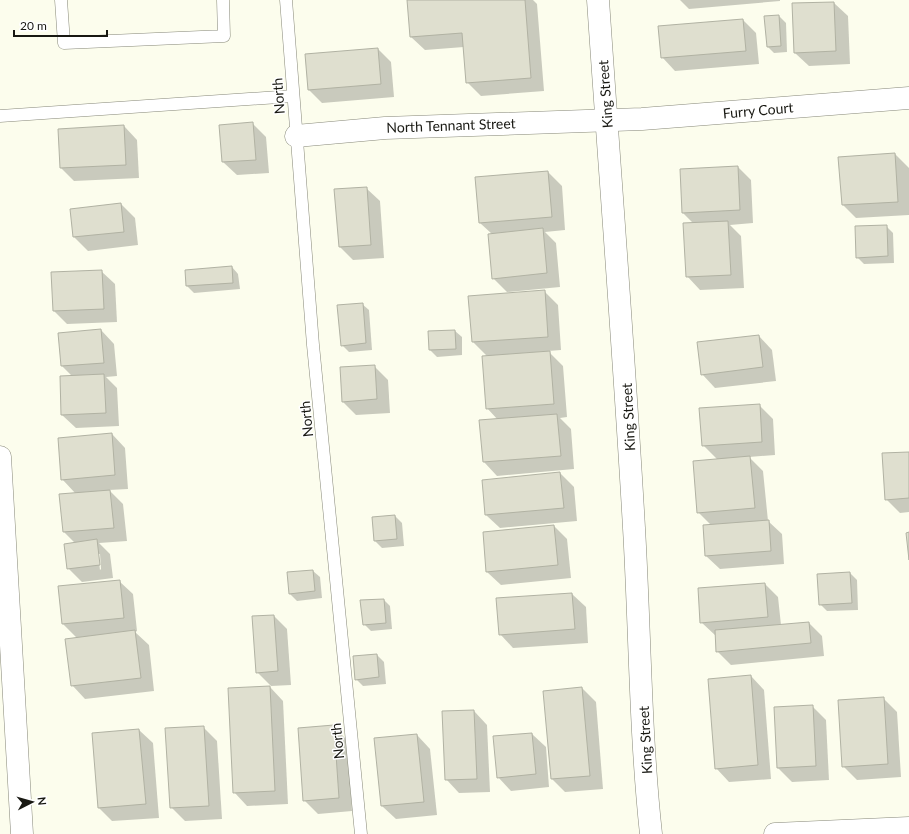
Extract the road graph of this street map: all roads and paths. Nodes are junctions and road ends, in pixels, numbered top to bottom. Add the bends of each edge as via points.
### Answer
1 (61, 0) edge
2 (223, 0) edge
3 (286, 0) edge
4 (598, 0) edge
5 (293, 96) junction
6 (909, 98) edge
7 (0, 116) edge
8 (607, 120) junction
9 (296, 136) junction
10 (0, 457) edge
11 (909, 828) edge
12 (22, 834) edge
13 (361, 834) edge
14 (651, 834) edge
15 (776, 834) edge

1 - 2 lane via 64,43 224,36
3 - 5 lane, North
4 - 8 street, King Street
5 - 7 lane
5 - 9 lane, North
6 - 8 street, Furry Court
8 - 9 street, North Tennant Street via 385,128
8 - 14 street, King Street via 624,353
9 - 13 lane, North via 313,345
10 - 12 street
11 - 15 street

